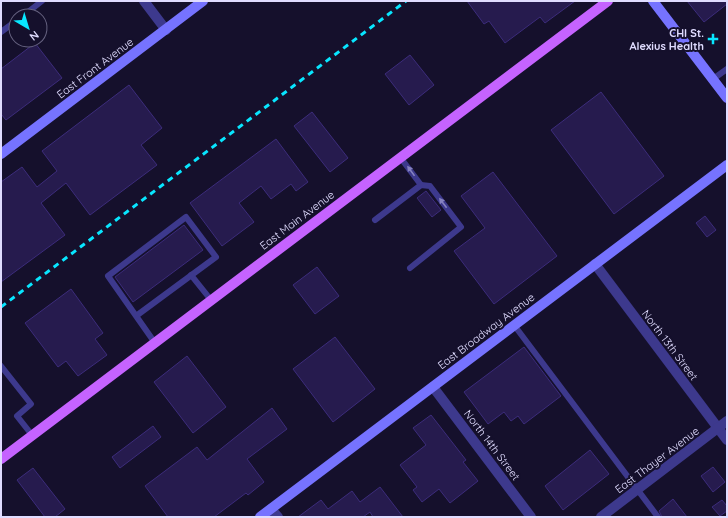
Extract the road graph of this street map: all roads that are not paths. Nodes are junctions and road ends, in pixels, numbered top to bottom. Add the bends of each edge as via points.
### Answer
1 (42, 1) edge
2 (144, 1) edge
3 (203, 1) edge
4 (608, 1) edge
5 (653, 1) edge
6 (33, 8) edge
7 (166, 30) junction
8 (727, 68) edge
9 (713, 79) junction
10 (727, 98) edge
11 (2, 152) edge
12 (400, 157) junction
13 (727, 165) edge
14 (421, 185) junction
15 (375, 220) dead end
16 (595, 264) junction
17 (410, 268) dead end
18 (191, 275) junction
19 (211, 300) junction
20 (136, 316) junction
21 (514, 325) junction
22 (155, 343) junction
23 (1, 366) edge
24 (433, 387) junction
25 (727, 421) edge
26 (718, 428) junction
27 (32, 435) junction
28 (727, 440) edge
29 (1, 459) edge
30 (637, 489) junction
31 (271, 509) junction
32 (260, 517) edge
33 (278, 517) edge
34 (531, 517) edge
35 (601, 517) edge
36 (658, 517) edge

1 - 6 lane
2 - 7 street
3 - 7 street, East Front Avenue
4 - 12 main road, East Main Avenue
5 - 9 street
7 - 11 street, East Front Avenue
8 - 9 lane
9 - 10 street
14 -> 12 lane
12 - 19 main road, East Main Avenue
13 - 16 street, East Broadway Avenue
14 - 15 lane
17 -> 14 lane via 461,227 430,186
16 - 21 street, East Broadway Avenue
16 - 26 street, North 13th Street
18 - 19 lane
18 - 20 lane
18 - 20 lane via 216,256 186,217 108,276
19 - 22 main road, East Main Avenue
20 - 22 lane
21 - 24 street, East Broadway Avenue
21 - 30 lane
22 - 27 main road, East Main Avenue
23 - 27 lane via 31,404 17,416
24 - 31 street, East Broadway Avenue
24 - 34 street, North 14th Street
25 - 26 street, East Thayer Avenue
26 - 28 street, North 13th Street
26 - 30 street, East Thayer Avenue
27 - 29 main road, East Main Avenue
30 - 35 street, East Thayer Avenue
30 - 36 lane
31 - 32 street, East Broadway Avenue
31 - 33 street

